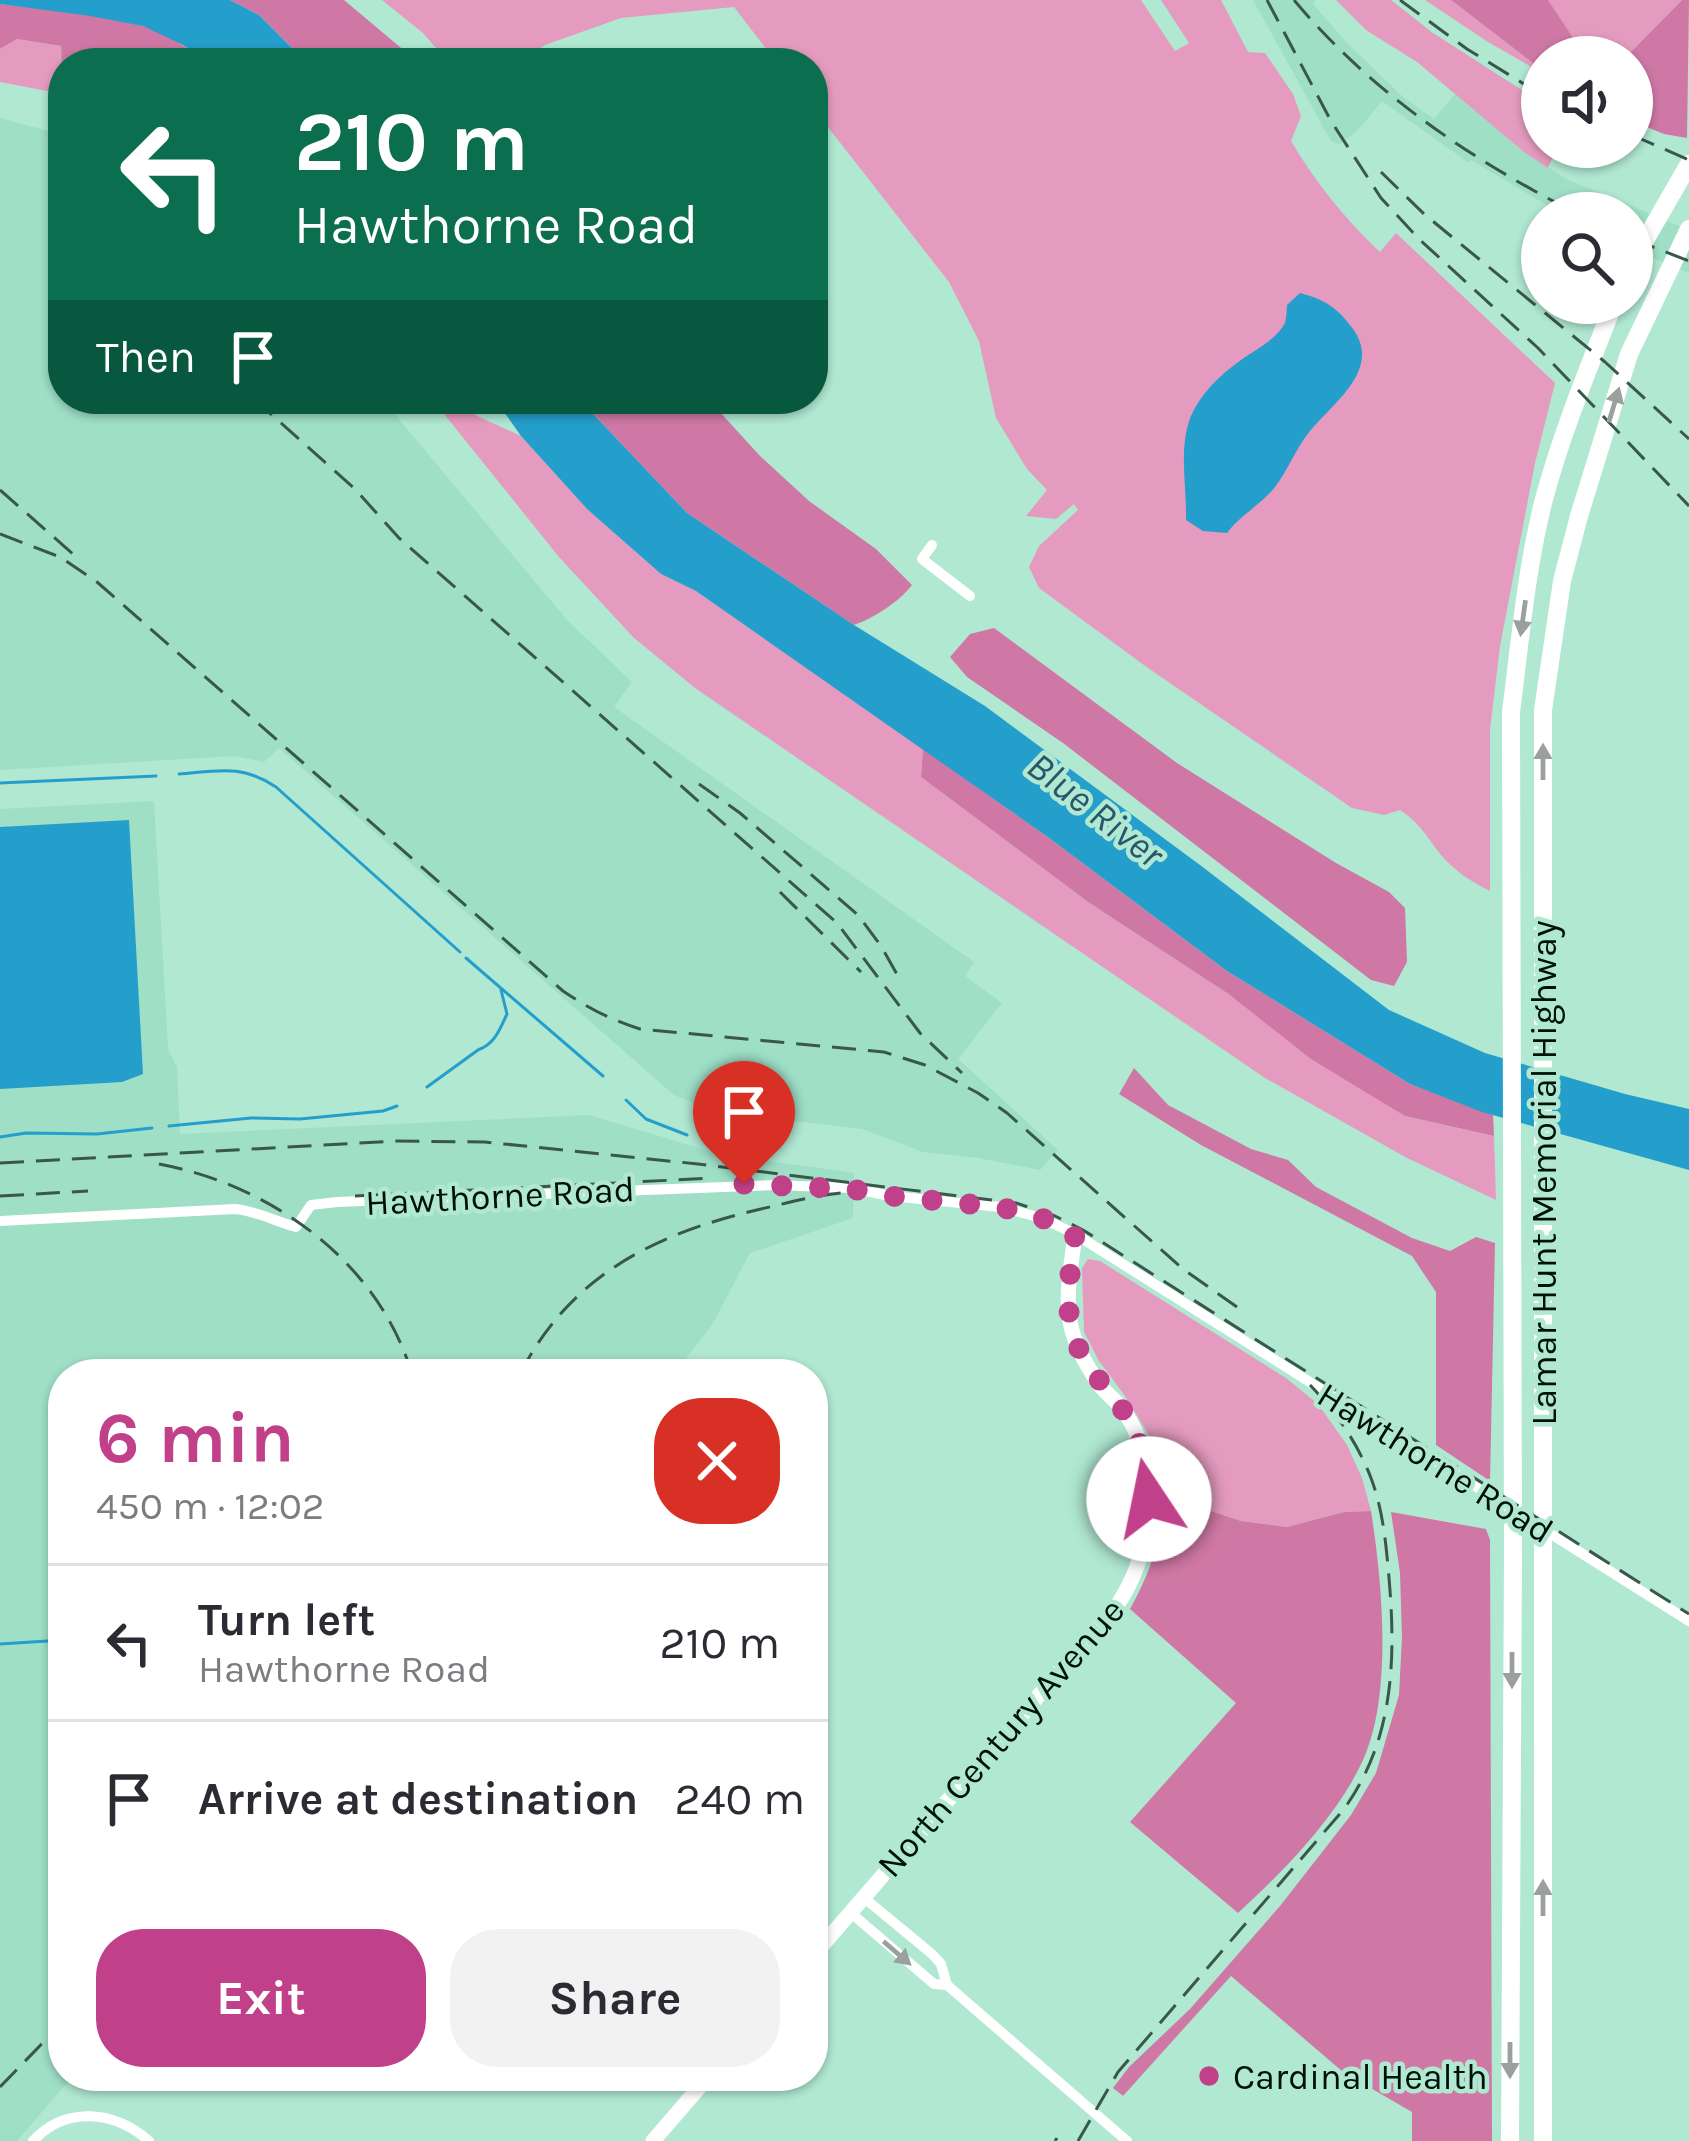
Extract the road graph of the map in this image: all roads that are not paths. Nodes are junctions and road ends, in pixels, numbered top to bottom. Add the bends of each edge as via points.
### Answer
1 (1689, 164) edge
2 (1653, 227) edge
3 (1689, 229) edge
4 (1606, 324) edge
5 (932, 545) dead end
6 (970, 596) dead end
7 (0, 1221) edge
8 (1075, 1234) junction
9 (1689, 1621) edge
10 (862, 1897) junction
11 (850, 1912) junction
12 (828, 1938) edge
13 (947, 1985) junction
14 (696, 2091) edge
15 (33, 2141) edge
16 (149, 2141) edge
17 (653, 2141) edge
18 (1127, 2141) edge
19 (1510, 2141) edge
20 (1543, 2141) edge

1 - 2 highway
20 -> 3 highway, Lamar Hunt Memorial Highway via 1543,710 1579,517 1629,354
4 -> 19 highway, Lamar Hunt Memorial Highway via 1543,502 1511,712
5 - 6 street via 922,559
7 - 8 street, Hawthorne Road via 235,1209 296,1227 310,1205 337,1202 774,1184 1000,1207
8 - 9 street, Hawthorne Road
8 - 10 street, North Century Avenue via 1070,1324 1141,1450 1149,1499 1143,1551 1118,1604
10 - 11 street, North Century Avenue
10 - 13 street via 932,1954
11 - 12 street, North Century Avenue
11 -> 13 street via 934,1984
13 - 18 street
14 - 17 street
15 - 16 street via 66,2119 93,2115

